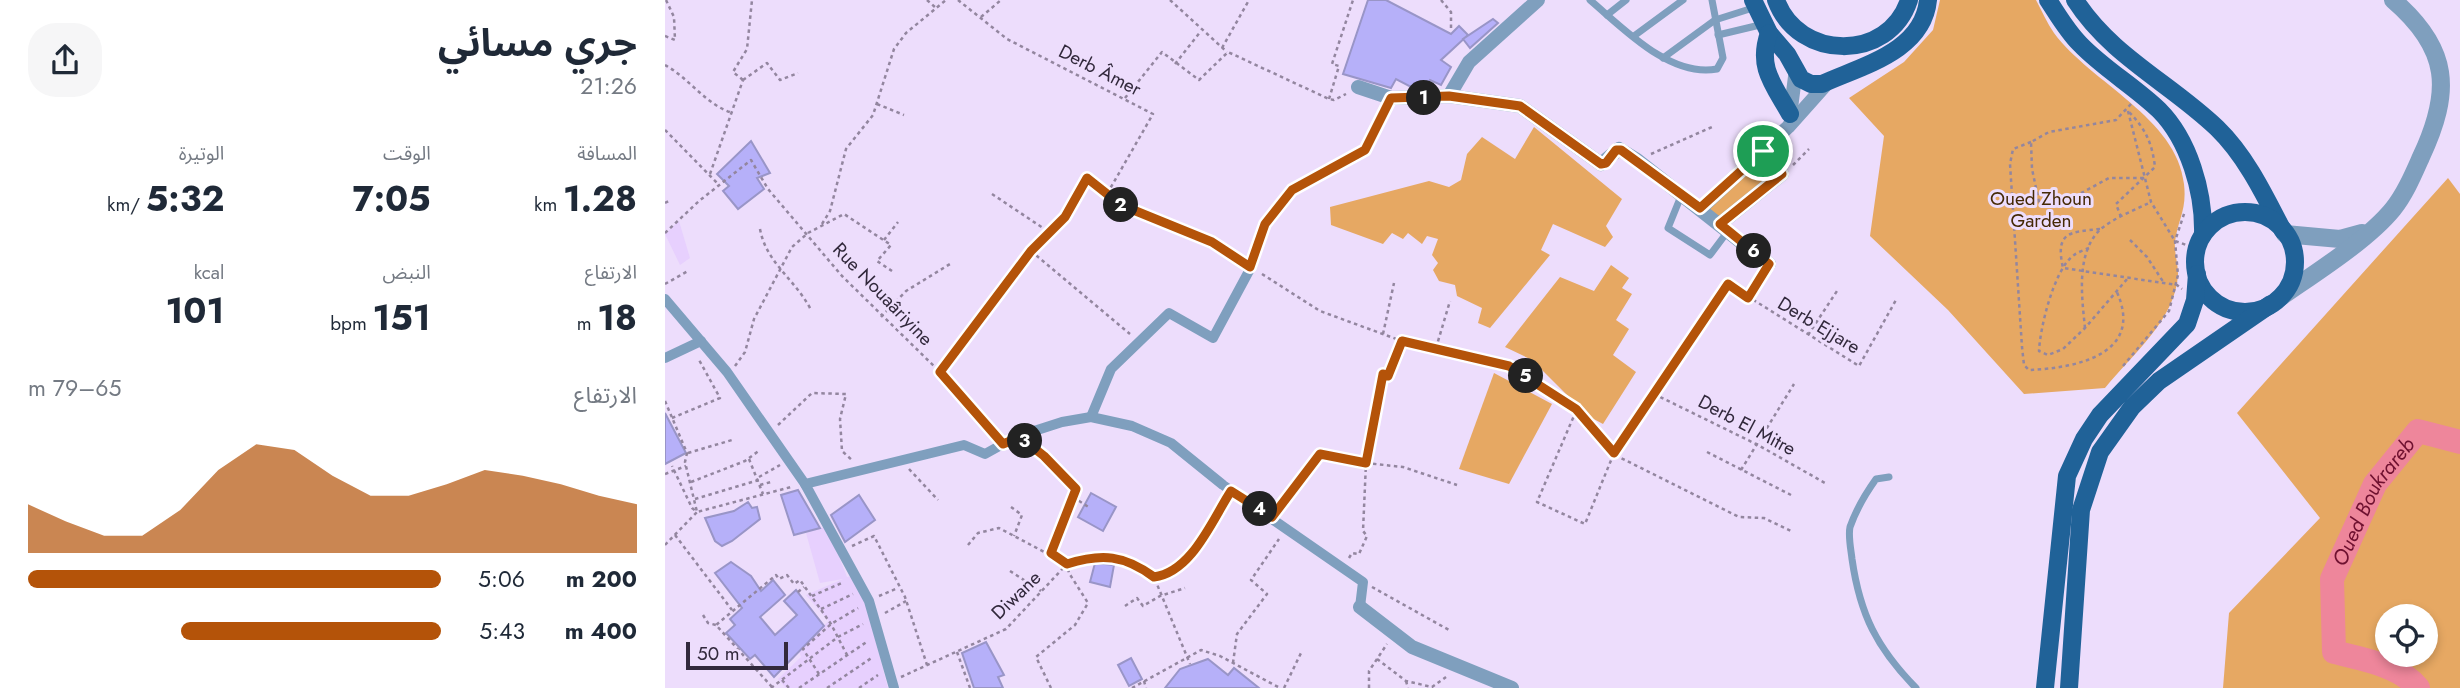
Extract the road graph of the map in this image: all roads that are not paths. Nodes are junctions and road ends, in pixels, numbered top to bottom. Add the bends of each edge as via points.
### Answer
1 (1538, 0) edge
2 (1590, 0) edge
3 (1626, 0) edge
4 (1683, 0) edge
5 (1712, 0) edge
6 (1776, 0) edge
7 (1909, 0) edge
8 (1928, 0) edge
9 (2048, 0) edge
10 (2075, 0) edge
11 (2393, 0) edge
12 (1755, 4) edge
13 (1607, 15) junction
14 (1715, 20) junction
15 (1766, 29) junction
16 (1718, 35) junction
17 (1634, 36) junction
18 (1663, 58) junction
19 (1795, 67) junction
20 (1830, 80) junction
21 (1358, 87) road end
22 (1449, 96) junction
23 (1391, 98) junction
24 (1789, 121) junction
25 (1763, 151) junction
26 (1681, 195) junction
27 (1700, 208) junction
28 (1724, 227) junction
29 (2369, 231) junction
30 (2284, 233) junction
31 (2200, 241) junction
32 (1769, 264) road end
33 (2197, 274) junction
34 (665, 299) edge
35 (2274, 301) junction
36 (697, 343) junction
37 (665, 358) edge
38 (1091, 417) junction
39 (1031, 432) road end
40 (1003, 444) road end
41 (1889, 477) dead end
42 (805, 484) junction
43 (1360, 607) joint
44 (894, 684) edge
45 (1512, 688) edge
46 (1916, 688) edge
47 (2045, 688) edge
48 (2069, 688) edge

1 - 22 street via 1469,62
2 - 13 lane
3 - 13 lane
4 - 17 lane
5 - 14 lane
6 - 7 main road via 1786,19 1812,43 1830,47 1857,44 1881,34 1898,22
8 - 20 main road via 1908,41
9 - 31 main road via 2077,41 2172,125 2196,184 2203,213
10 - 30 main road via 2120,53 2226,137
11 - 29 street via 2431,42 2443,82 2432,134 2407,187 2392,210
12 - 14 lane
12 - 15 main road
13 - 17 lane
14 - 16 lane
14 - 18 lane
15 - 16 lane
15 - 19 main road
15 - 24 main road via 1764,62
16 - 18 lane via 1723,58 1717,69 1704,72
17 - 18 lane
19 - 20 main road via 1801,79 1811,84
19 - 24 street
20 - 24 street
21 - 23 street
22 - 23 street
22 - 26 street via 1520,106 1601,164 1619,149
23 - 38 street via 1365,150 1292,190 1265,224 1250,267 1213,338 1169,313 1111,369
24 - 25 street
25 - 27 street
25 - 28 street via 1782,174
26 - 27 street
26 - 28 lane via 1669,222 1670,232 1710,255
27 - 28 street
28 - 32 street
29 - 30 street via 2340,239
29 - 35 street
30 - 31 main road via 2264,216 2239,212 2216,221
30 - 35 main road via 2293,251 2293,270 2289,284
31 - 33 main road
33 - 35 main road via 2207,295 2226,308 2249,311
33 - 47 main road via 2192,314 2100,415 2071,464 2062,496
34 - 36 street
35 - 48 main road via 2159,381 2132,407 2100,453 2081,510
36 - 37 street
36 - 42 street via 727,372
38 - 39 street
38 - 43 street via 1132,426 1171,443 1231,491 1363,582
40 - 42 street via 985,454 964,445
41 - 46 lane via 1876,479 1849,530 1858,596 1870,628 1892,663
42 - 44 street via 864,589
43 - 45 street via 1433,659

